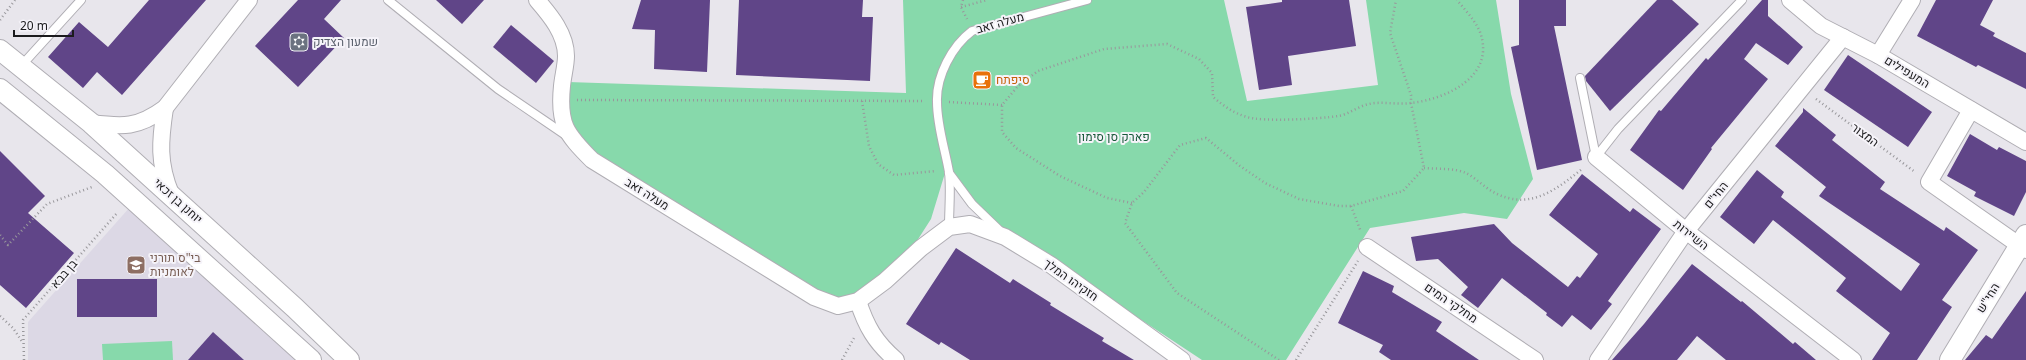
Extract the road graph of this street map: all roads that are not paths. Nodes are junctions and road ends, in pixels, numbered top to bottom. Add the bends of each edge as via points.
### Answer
1 (81, 0) edge
2 (250, 0) edge
3 (388, 0) edge
4 (536, 0) edge
5 (1087, 0) edge
6 (1742, 0) edge
7 (1790, 0) edge
8 (1912, 0) edge
9 (1843, 37) junction
10 (0, 50) edge
11 (1878, 55) junction
12 (20, 67) junction
13 (1580, 78) dead end
14 (0, 89) edge
15 (164, 108) junction
16 (1971, 110) junction
17 (91, 124) junction
18 (574, 141) junction
19 (2026, 142) edge
20 (1596, 157) junction
21 (949, 173) junction
22 (171, 194) junction
23 (949, 227) junction
24 (1686, 231) junction
25 (1005, 237) junction
26 (2024, 243) edge
27 (1367, 247) road end
28 (858, 301) junction
29 (311, 360) edge
30 (349, 360) edge
31 (896, 360) edge
32 (1182, 360) edge
33 (1535, 360) edge
34 (1598, 360) edge
35 (1853, 360) edge
36 (1950, 360) edge

1 - 12 lane
2 - 15 street
3 - 18 lane via 498,89
4 - 18 street, מעלה זאב via 555,24 562,38 566,55 560,113
5 - 21 lane, מעלה זאב via 972,30 962,38 941,76 936,102
6 - 20 lane via 1618,129
7 - 9 street, המעפילים via 1821,26
8 - 11 street
9 - 11 street, המעפילים
9 - 24 street, החי"ם
10 - 12 street, יוחנן בן זכאי
11 - 16 street, המעפילים
12 - 17 street, יוחנן בן זכאי
13 - 20 lane
14 - 29 street via 105,174
15 - 17 street via 152,118 140,123 113,126
15 - 22 street via 161,160
16 - 19 street, המעפילים
16 - 26 street via 1929,182
17 - 22 street, יוחנן בן זכאי
18 - 28 street, מעלה זאב via 592,160 814,297 838,306
20 - 24 street, השיירות
21 - 23 lane, מעלה זאב
21 - 25 lane via 972,204
22 - 30 street, יוחנן בן זכאי
23 - 25 street, חזקיהו המלך via 970,224
23 - 28 street, מעלה זאב via 921,248 886,281
24 - 34 street, החי"ם
24 - 35 street, השיירות
25 - 32 street, חזקיהו המלך via 1051,265
26 - 36 street, החי"ש
27 - 33 street, מחלקי המים
28 - 31 street via 865,321 879,344

